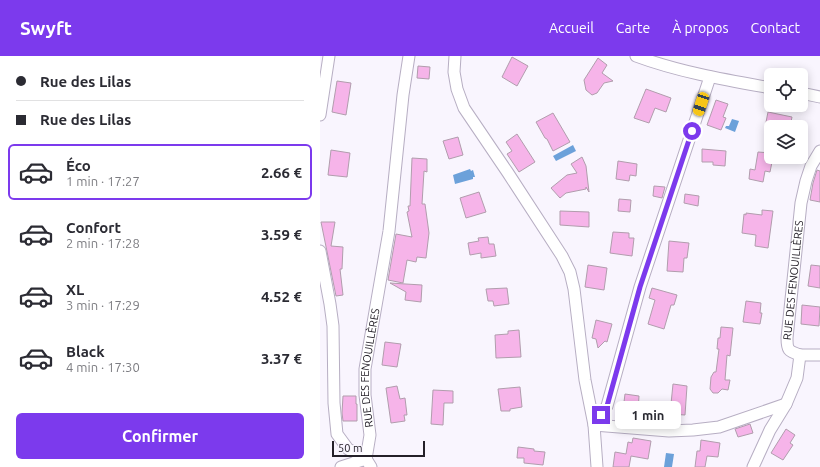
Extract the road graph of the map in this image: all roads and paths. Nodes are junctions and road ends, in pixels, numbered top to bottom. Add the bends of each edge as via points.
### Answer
1 (329, 56) edge
2 (408, 56) edge
3 (456, 56) edge
4 (636, 56) edge
5 (710, 77) junction
6 (764, 87) edge
7 (808, 95) edge
8 (820, 97) edge
9 (320, 115) edge
10 (820, 151) edge
11 (320, 251) edge
12 (800, 355) junction
13 (820, 355) edge
14 (786, 404) junction
15 (594, 425) junction
16 (368, 463) edge
17 (341, 467) edge
18 (597, 467) edge
19 (753, 467) edge

1 - 9 street
2 - 16 street, RUE DES FENOUILLÈRES via 389,231 365,369 370,435
3 - 15 street via 454,72 464,108 570,272
4 - 5 street
5 - 6 street
5 - 15 street via 640,287 607,406
7 - 8 street
10 - 12 street, RUE DES FENOUILLÈRES via 811,166 801,203 787,338 787,348
11 - 16 street via 333,326 337,434 348,449
12 - 13 street
12 - 14 street, RUE DES FENOUILLÈRES via 797,378
14 - 15 street via 719,427 693,430 668,431
14 - 19 street, RUE DES FENOUILLÈRES via 770,430
15 - 18 street
16 - 17 street

